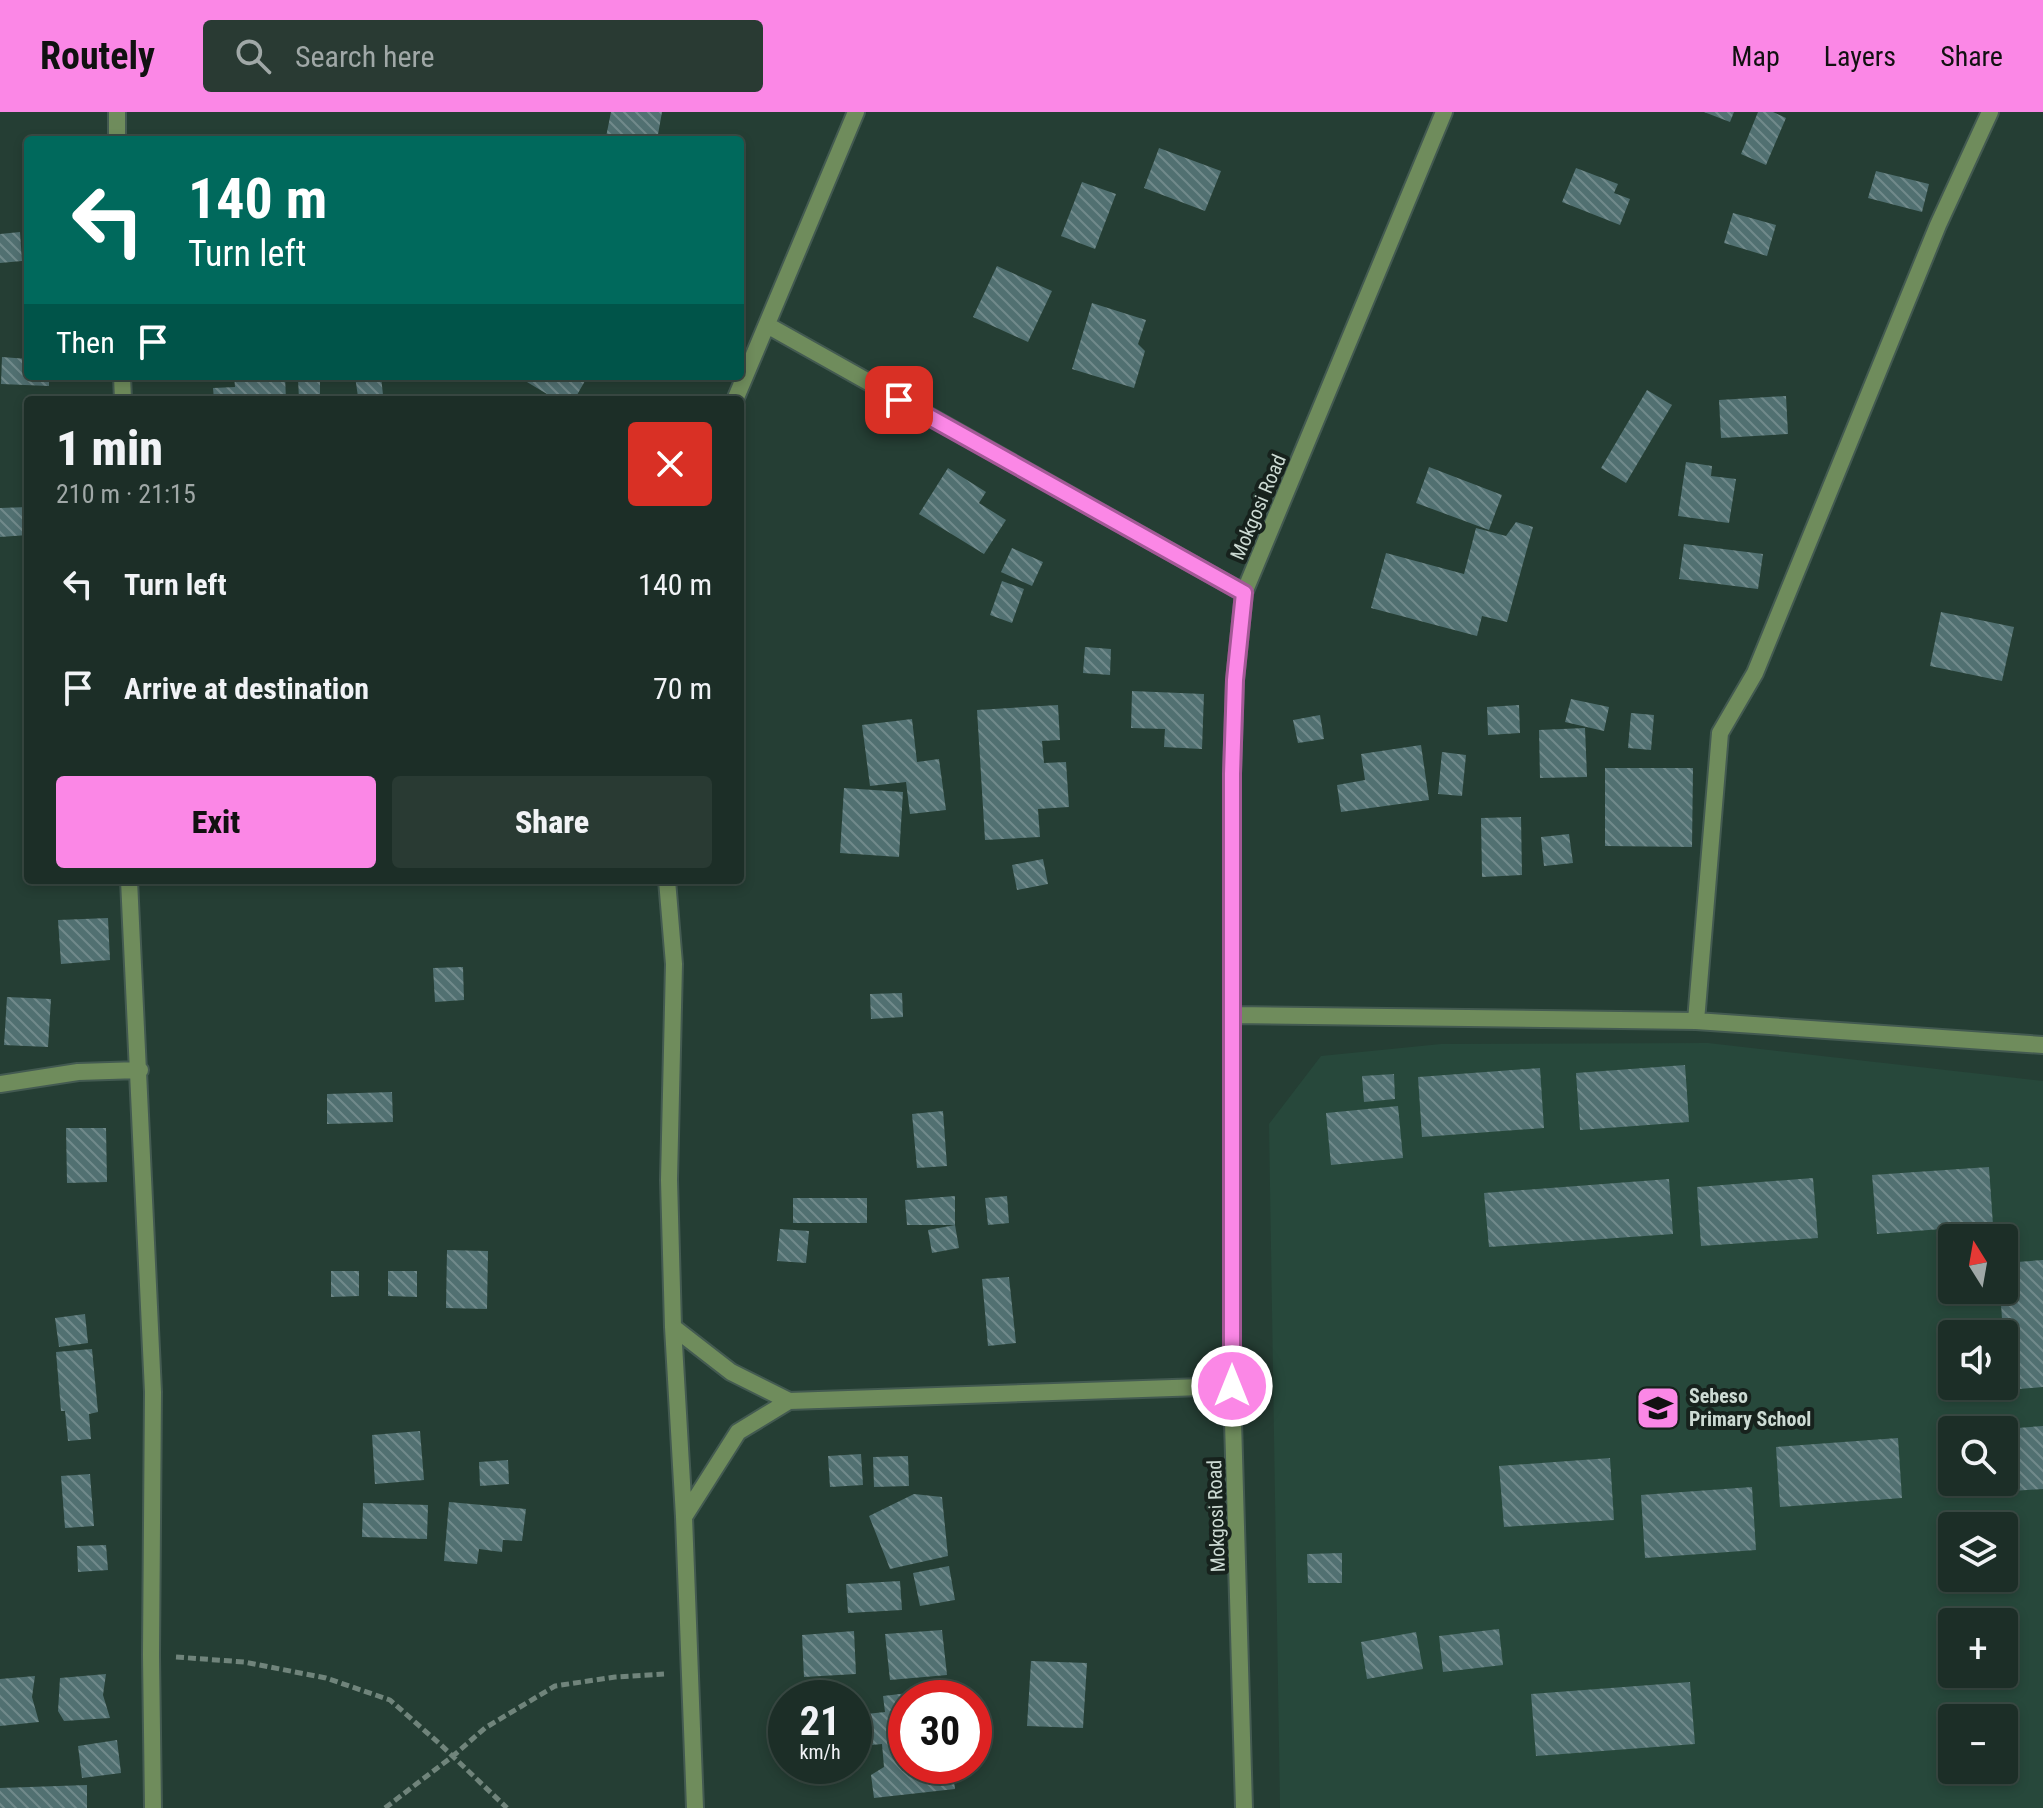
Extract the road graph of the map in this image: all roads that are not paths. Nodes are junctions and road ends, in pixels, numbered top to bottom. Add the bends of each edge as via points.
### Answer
1 (117, 112) edge
2 (856, 112) edge
3 (1444, 112) edge
4 (1990, 112) edge
5 (117, 136) edge
6 (767, 325) junction
7 (744, 379) edge
8 (1244, 593) junction
9 (129, 884) edge
10 (667, 884) edge
11 (1233, 1015) junction
12 (1696, 1021) junction
13 (2043, 1045) edge
14 (140, 1070) junction
15 (0, 1084) edge
16 (673, 1327) junction
17 (1232, 1386) junction
18 (789, 1401) junction
19 (684, 1517) junction
20 (153, 1808) edge
21 (695, 1808) edge
22 (1244, 1808) edge

1 - 5 street
2 - 6 street
3 - 8 street, Mokgosi Road
4 - 12 street via 1938,225 1755,673 1720,733
6 - 7 street
6 - 8 street
8 - 11 street, Mokgosi Road via 1232,774
9 - 14 street
10 - 16 street via 674,964 669,1180
11 - 12 street
11 - 17 street, Mokgosi Road
12 - 13 street
14 - 15 street via 78,1072
14 - 20 street via 153,1392
16 - 18 street via 731,1372
16 - 19 street
17 - 18 street
17 - 22 street, Mokgosi Road
18 - 19 street via 738,1432
19 - 21 street

